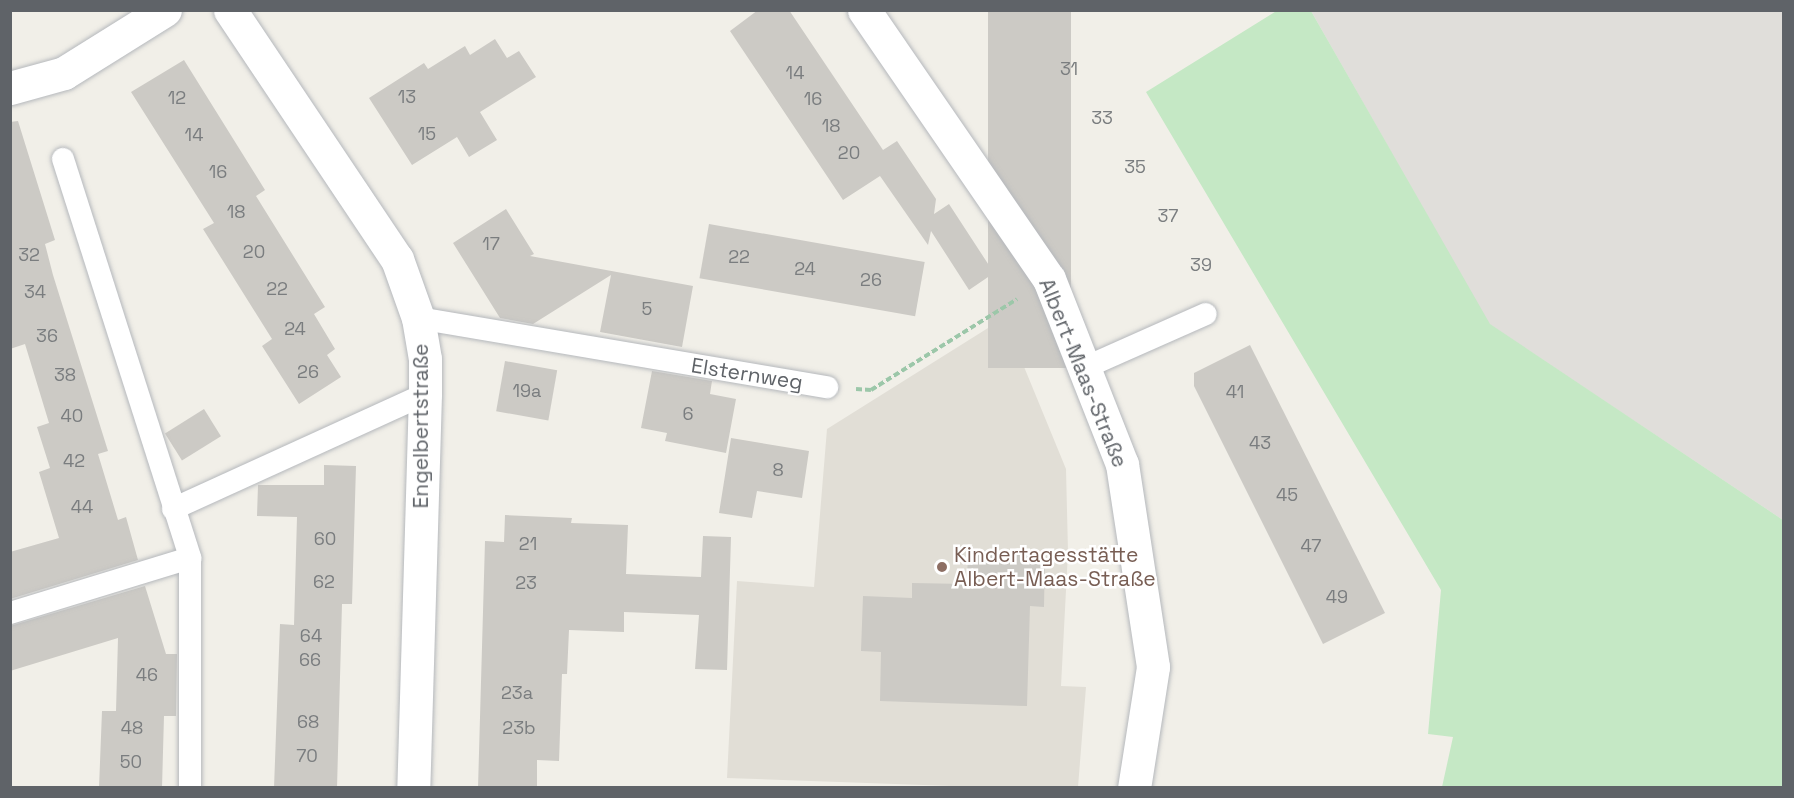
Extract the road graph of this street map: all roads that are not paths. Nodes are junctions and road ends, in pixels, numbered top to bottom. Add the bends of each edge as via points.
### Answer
1 (165, 10) edge
2 (230, 10) edge
3 (864, 10) edge
4 (10, 88) edge
5 (63, 159) dead end
6 (1206, 314) dead end
7 (418, 318) junction
8 (1084, 368) junction
9 (827, 387) road end
10 (425, 394) junction
11 (173, 509) junction
12 (190, 558) junction
13 (10, 613) edge
14 (190, 788) edge
15 (413, 788) edge
16 (1134, 788) edge

1 - 4 street via 64,73
2 - 7 street, Engelbertstraße via 397,259
3 - 8 street, Albert-Maas-Straße via 1049,279
5 - 11 lane
6 - 8 lane
7 - 9 lane, Elsternweg
7 - 10 street, Engelbertstraße
8 - 16 street, Albert-Maas-Straße via 1122,464 1153,667
10 - 11 lane
10 - 15 street, Engelbertstraße
11 - 12 lane
12 - 13 lane
12 - 14 lane

